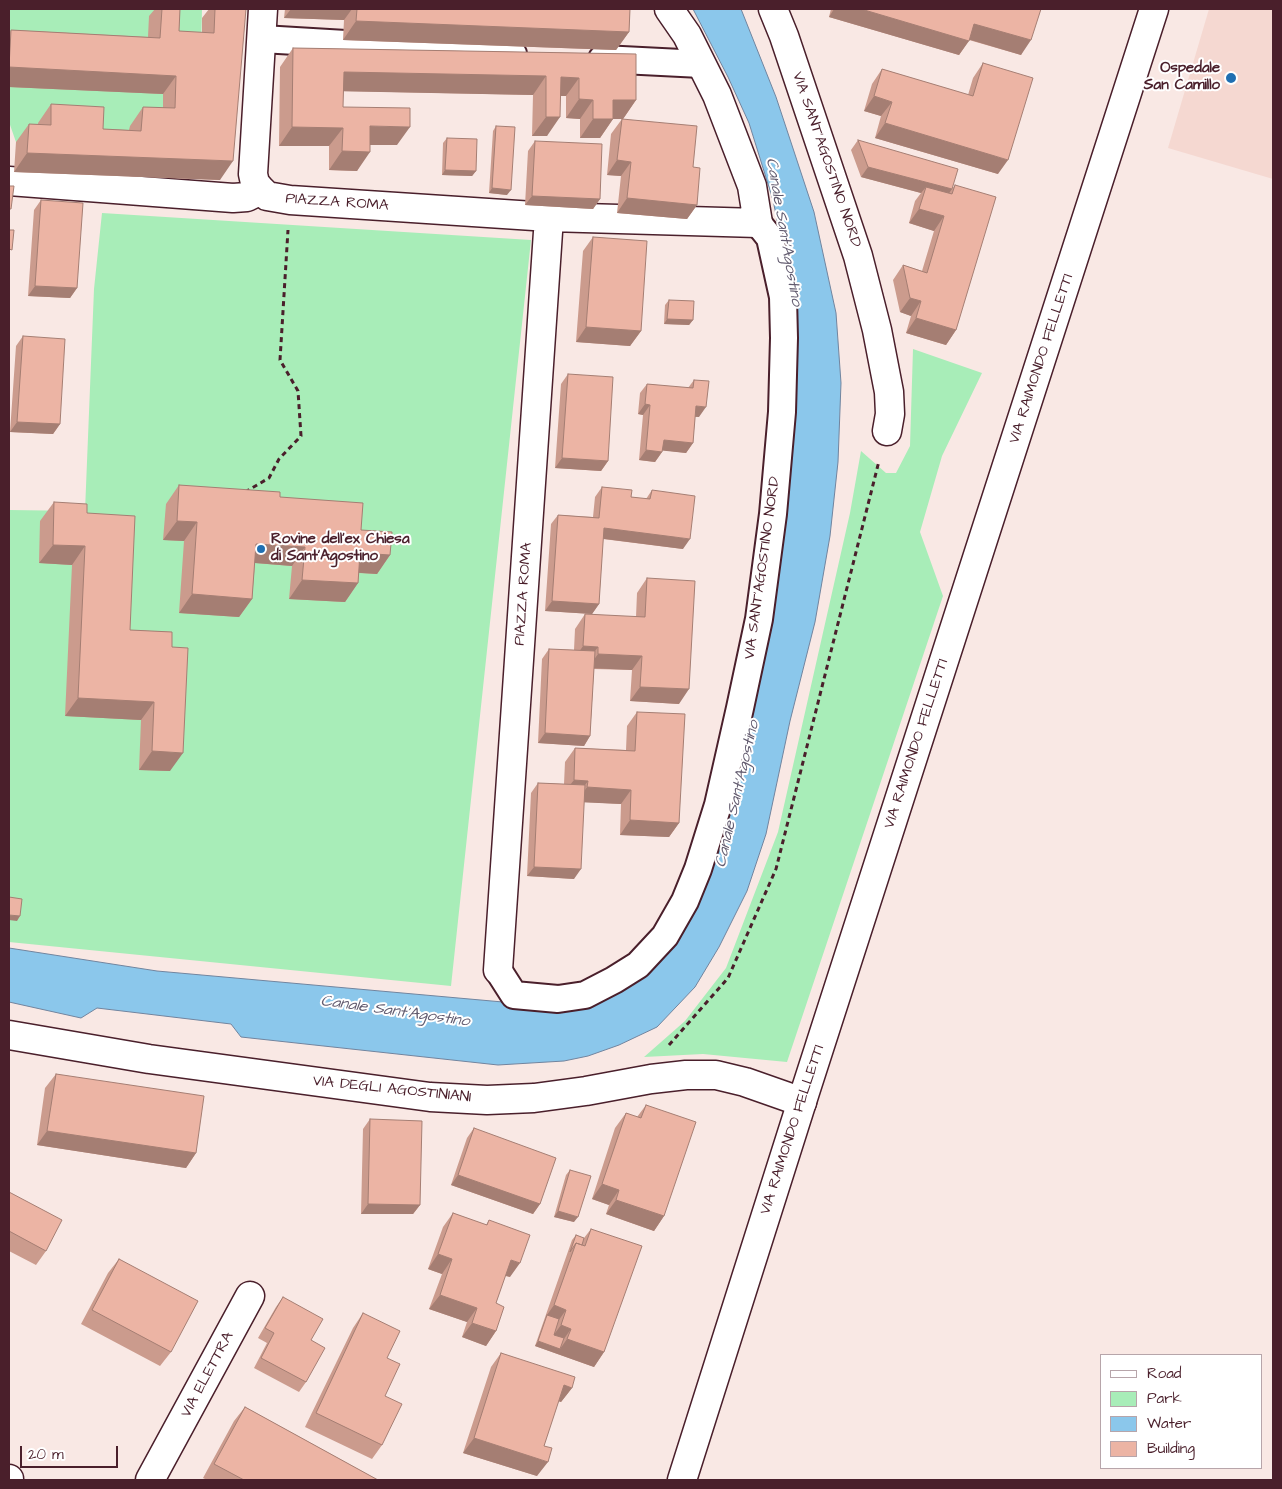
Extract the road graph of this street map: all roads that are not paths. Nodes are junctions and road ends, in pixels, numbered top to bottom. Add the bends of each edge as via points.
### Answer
1 (263, 9) edge
2 (669, 9) edge
3 (773, 9) edge
4 (1154, 9) edge
5 (262, 39) junction
6 (541, 55) edge
7 (581, 57) edge
8 (700, 64) junction
9 (9, 182) edge
10 (261, 190) junction
11 (549, 217) junction
12 (758, 223) junction
13 (887, 431) road end
14 (498, 970) joint
15 (9, 1035) edge
16 (802, 1102) junction
17 (250, 1296) dead end
18 (150, 1480) edge
19 (682, 1480) edge

1 - 5 street
2 - 8 street, VIA SANT'AGOSTINO NORD
3 - 13 street, VIA SANT'AGOSTINO NORD via 858,256 889,392
4 - 16 street, VIA RAIMONDO FELLETTI
5 - 6 street
5 - 10 street via 253,174
7 - 8 street
8 - 12 street, VIA SANT'AGOSTINO NORD via 717,95 752,186
9 - 10 street via 233,198 247,197
10 - 11 street, PIAZZA ROMA via 267,196 290,200
11 - 12 street, PIAZZA ROMA
11 - 14 street, PIAZZA ROMA
12 - 14 street, VIA SANT'AGOSTINO NORD via 770,238 783,297 782,412 774,505 755,637 718,805 698,869 665,936 638,965 585,995 558,999 514,995
15 - 16 street, VIA DEGLI AGOSTINIANI via 149,1059 430,1097 534,1098 651,1079 716,1075
16 - 19 street, VIA RAIMONDO FELLETTI
17 - 18 street, VIA ELETTRA

